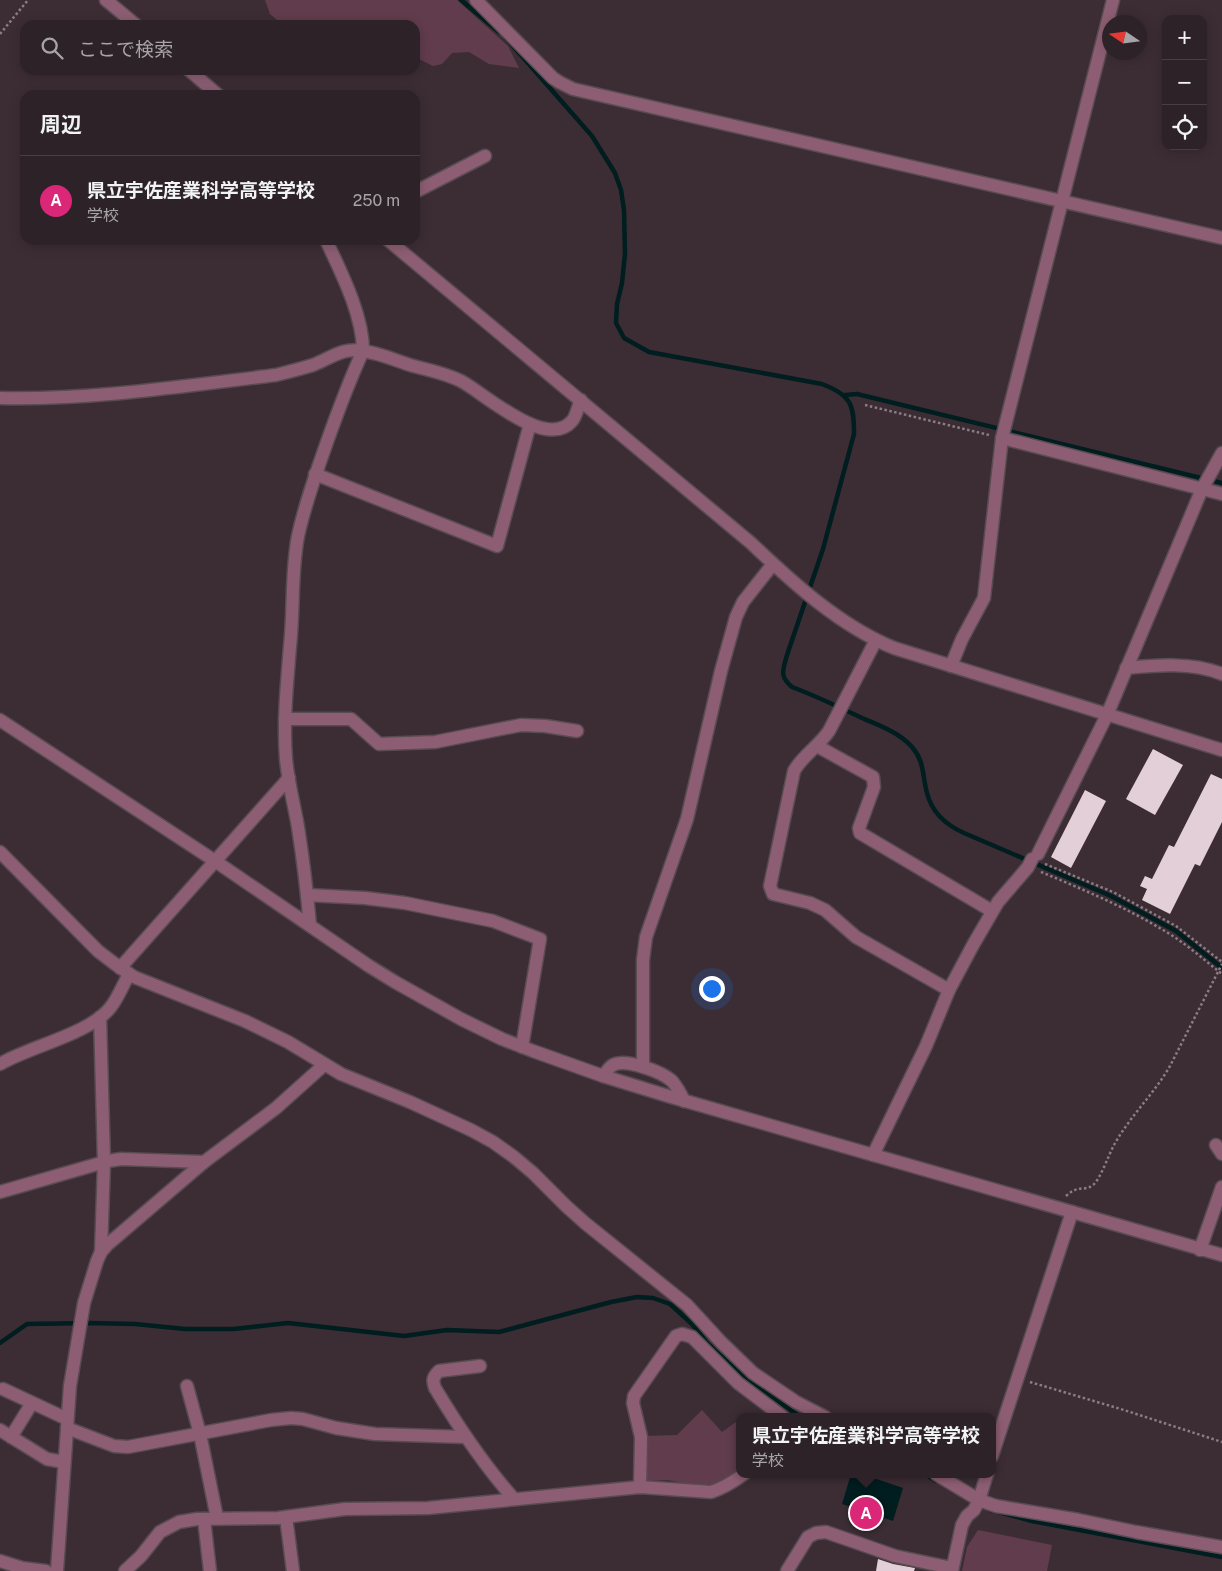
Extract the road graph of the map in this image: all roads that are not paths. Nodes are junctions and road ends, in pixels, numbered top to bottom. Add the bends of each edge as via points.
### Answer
1 (106, 0) edge
2 (476, 0) edge
3 (1113, 0) edge
4 (130, 20) edge
5 (195, 75) edge
6 (212, 90) edge
7 (485, 156) dead end
8 (420, 189) edge
9 (1062, 201) junction
10 (1222, 238) edge
11 (328, 245) edge
12 (394, 245) edge
13 (363, 351) junction
14 (0, 398) edge
15 (581, 400) junction
16 (530, 424) junction
17 (1002, 438) junction
18 (1222, 452) edge
19 (315, 474) junction
20 (1202, 489) junction
21 (1222, 494) edge
22 (773, 564) junction
23 (876, 640) junction
24 (951, 666) junction
25 (1126, 668) junction
26 (1222, 674) edge
27 (1107, 715) junction
28 (285, 718) junction
29 (0, 720) edge
30 (577, 731) dead end
31 (817, 746) junction
32 (1222, 750) edge
33 (289, 778) junction
34 (0, 852) edge
35 (215, 861) junction
36 (307, 894) junction
37 (992, 911) junction
38 (310, 924) junction
39 (125, 971) junction
40 (949, 990) junction
41 (100, 1017) junction
42 (522, 1047) junction
43 (0, 1064) edge
44 (324, 1064) junction
45 (644, 1067) junction
46 (603, 1076) junction
47 (684, 1101) junction
48 (873, 1155) junction
49 (104, 1162) junction
50 (204, 1162) junction
51 (1222, 1187) edge
52 (0, 1192) edge
53 (1066, 1211) junction
54 (1200, 1250) junction
55 (101, 1252) junction
56 (1222, 1255) edge
57 (480, 1366) dead end
58 (187, 1386) dead end
59 (3, 1389) dead end
60 (32, 1403) junction
61 (778, 1413) edge
62 (814, 1413) edge
63 (67, 1424) junction
64 (5, 1434) edge
65 (200, 1434) junction
66 (464, 1437) junction
67 (996, 1443) edge
68 (64, 1462) junction
69 (738, 1478) edge
70 (943, 1478) edge
71 (986, 1478) edge
72 (640, 1486) junction
73 (514, 1499) junction
74 (979, 1500) junction
75 (286, 1517) junction
76 (204, 1518) junction
77 (217, 1518) junction
78 (1222, 1547) edge
79 (0, 1561) edge
80 (952, 1570) edge
81 (46, 1571) edge
82 (56, 1571) edge
83 (125, 1571) edge
84 (210, 1571) edge
85 (293, 1571) edge
86 (787, 1571) edge

1 - 4 street
2 - 9 street via 554,78 573,89
3 - 9 street
5 - 6 street
7 - 8 street
9 - 10 street
9 - 17 street
11 - 13 street via 346,282
12 - 15 street
13 - 14 street via 348,350 294,371 259,377 128,393
13 - 16 street via 448,375
13 - 19 street
15 - 16 street via 572,421 563,427 542,428
15 - 22 street
16 - 19 street via 497,546
17 - 20 street
17 - 24 street via 987,589
18 - 20 street
19 - 28 street via 298,538
20 - 21 street
20 - 25 street
22 - 23 street via 834,614
22 - 45 street via 743,602 736,617 686,819 646,938 643,960
23 - 24 street
23 - 31 street via 829,731
24 - 27 street
25 - 26 street via 1183,666
25 - 27 street
27 - 32 street
27 - 37 street via 1033,860
28 - 30 street via 351,719 379,744 435,742 521,724
28 - 33 street
29 - 35 street
31 - 37 street via 873,777 874,787 859,826 860,833
31 - 40 street via 794,771 771,890 777,895 825,910 862,941
33 - 35 street
33 - 36 street
34 - 39 street via 98,951
35 - 38 street
35 - 39 street
36 - 38 street
36 - 42 street via 413,905 493,921 540,939
37 - 40 street
38 - 42 street via 395,982 461,1019
39 - 41 street via 110,1008
39 - 44 street via 270,1032
40 - 48 street via 926,1046
41 - 43 street via 90,1025
41 - 49 street
42 - 46 street
44 - 50 street via 276,1108
44 - 62 street via 464,1127 514,1157 591,1228 687,1304 754,1373
45 - 46 street via 616,1064
45 - 47 street via 673,1082
46 - 47 street
47 - 48 street
48 - 53 street
49 - 50 street via 132,1158
49 - 52 street
49 - 55 street
50 - 55 street
51 - 54 street
53 - 54 street
53 - 67 street
54 - 56 street
55 - 63 street via 84,1303
57 - 66 street via 439,1372 434,1376 435,1388
58 - 65 street
59 - 60 street
60 - 63 street
60 - 64 street
61 - 72 street via 738,1383 692,1337 676,1336 634,1396 641,1437
63 - 65 street via 114,1446 128,1447
63 - 68 street
64 - 68 street via 47,1459
65 - 66 street via 291,1418 375,1434
65 - 77 street
66 - 73 street
68 - 82 street
69 - 72 street via 711,1492
70 - 74 street
71 - 74 street
72 - 73 street
73 - 75 street
74 - 78 street via 1005,1508
74 - 80 street via 962,1525
75 - 77 street
75 - 85 street
76 - 77 street
76 - 83 street via 179,1522 160,1532
76 - 84 street
79 - 81 street
80 - 86 street via 888,1554 826,1532 808,1537

